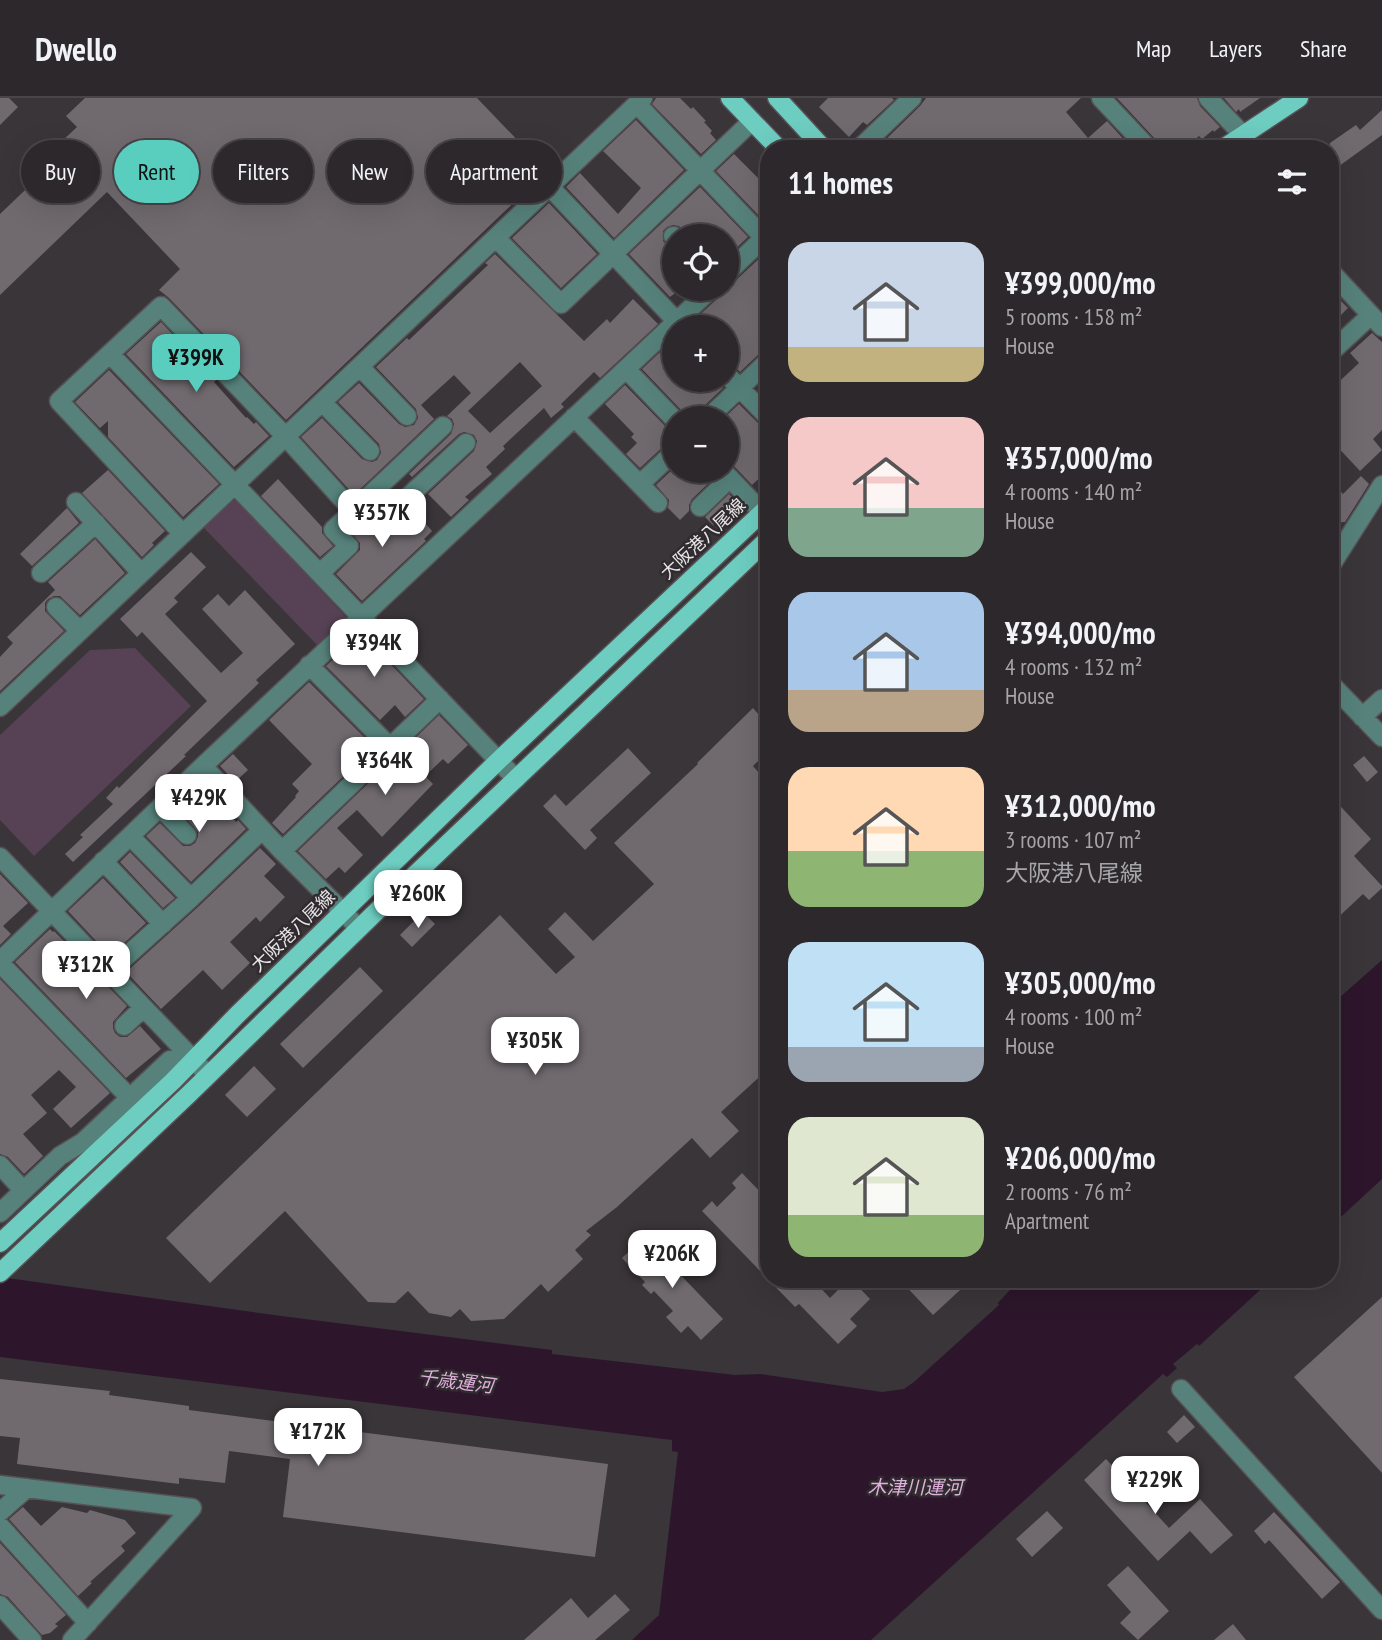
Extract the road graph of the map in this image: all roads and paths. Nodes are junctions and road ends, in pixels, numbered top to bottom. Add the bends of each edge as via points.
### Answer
1 (730, 98) edge
2 (776, 98) edge
3 (1101, 98) edge
4 (1208, 98) edge
5 (1299, 98) edge
6 (905, 100) edge
7 (640, 101) edge
8 (752, 121) junction
9 (1243, 135) junction
10 (770, 140) edge
11 (816, 140) edge
12 (867, 140) edge
13 (1141, 140) edge
14 (1236, 140) edge
15 (701, 171) junction
16 (562, 176) edge
17 (562, 200) edge
18 (533, 203) edge
19 (760, 231) edge
20 (496, 238) junction
21 (760, 244) edge
22 (613, 255) junction
23 (739, 263) edge
24 (1339, 281) edge
25 (700, 301) edge
26 (670, 315) edge
27 (687, 315) edge
28 (1376, 321) edge
29 (662, 338) edge
30 (1339, 348) edge
31 (110, 354) junction
32 (360, 367) junction
33 (626, 369) junction
34 (760, 369) edge
35 (740, 388) junction
36 (322, 402) junction
37 (662, 406) edge
38 (721, 406) edge
39 (760, 409) edge
40 (407, 416) dead end
41 (574, 417) junction
42 (443, 426) dead end
43 (286, 437) junction
44 (466, 443) dead end
45 (370, 452) dead end
46 (662, 463) edge
47 (720, 483) edge
48 (735, 483) edge
49 (640, 484) junction
50 (234, 485) junction
51 (1382, 485) edge
52 (377, 489) junction
53 (76, 502) dead end
54 (658, 503) dead end
55 (760, 506) edge
56 (700, 507) dead end
57 (353, 511) junction
58 (760, 515) edge
59 (96, 523) junction
60 (183, 534) junction
61 (760, 547) edge
62 (1339, 553) edge
63 (41, 573) dead end
64 (142, 573) junction
65 (320, 573) junction
66 (57, 607) dead end
67 (362, 616) junction
68 (80, 631) junction
69 (309, 665) junction
70 (1339, 693) edge
71 (440, 699) junction
72 (1382, 699) edge
73 (0, 706) edge
74 (1362, 717) junction
75 (1382, 737) edge
76 (390, 747) junction
77 (498, 761) junction
78 (203, 766) junction
79 (516, 779) junction
80 (160, 807) junction
81 (262, 830) junction
82 (187, 835) dead end
83 (130, 836) junction
84 (282, 851) junction
85 (0, 857) edge
86 (103, 861) junction
87 (191, 898) junction
88 (51, 912) junction
89 (343, 912) junction
90 (163, 924) junction
91 (359, 928) junction
92 (0, 962) edge
93 (109, 972) junction
94 (143, 1008) junction
95 (124, 1026) dead end
96 (193, 1060) junction
97 (208, 1075) junction
98 (130, 1098) junction
99 (0, 1165) edge
100 (23, 1190) junction
101 (0, 1213) edge
102 (0, 1243) edge
103 (2, 1272) edge
104 (1181, 1390) dead end
105 (0, 1485) edge
106 (27, 1488) junction
107 (0, 1512) edge
108 (0, 1526) edge
109 (0, 1605) edge
110 (1382, 1610) edge
111 (88, 1623) junction
112 (32, 1640) edge
113 (72, 1640) edge

1 - 8 main road
2 - 11 main road
3 - 13 street
4 - 9 street
5 - 9 main road
6 - 12 street
7 - 15 street
7 - 16 street
8 - 10 main road
8 - 15 street
9 - 14 main road
15 - 19 street
15 - 22 street
17 - 22 street
18 - 20 street
20 - 22 street via 561,304
20 - 32 street
21 - 23 street
22 - 26 street
24 - 28 street
25 - 27 street
28 - 30 street
29 - 33 street
31 - 43 street via 161,306
31 - 50 street
31 - 60 street via 59,401
32 - 36 street
32 - 40 street
33 - 37 street
33 - 41 street
34 - 35 street
35 - 38 street
35 - 39 street
36 - 43 street
36 - 45 street
41 - 49 street
41 - 67 street
42 - 52 street
43 - 50 street
43 - 57 street
44 - 52 street via 396,508
46 - 49 street
47 - 56 street
48 - 55 street
49 - 54 street
50 - 60 street
50 - 65 street
51 - 62 street
52 - 57 street
53 - 59 street
57 - 65 street via 333,530 349,546
58 - 77 main road, 大阪港八尾線
59 - 63 street
59 - 64 street
60 - 64 street
61 - 79 main road
64 - 68 street
65 - 67 street
66 - 68 street
67 - 69 street
67 - 71 street
68 - 73 street
69 - 76 street
69 - 78 street
70 - 74 street
71 - 76 street
71 - 77 street
72 - 74 street
74 - 75 street
76 - 84 street
77 - 79 street
77 - 89 main road, 大阪港八尾線
78 - 80 street
78 - 81 street
79 - 91 main road
80 - 82 street
80 - 83 street
81 - 84 street
81 - 87 street
83 - 86 street
83 - 87 street
84 - 89 street
85 - 88 street
86 - 88 street
86 - 90 street
87 - 90 street
88 - 92 street
88 - 93 street
89 - 91 street
89 - 96 main road, 大阪港八尾線
90 - 93 street
91 - 97 main road
92 - 98 street
93 - 94 street
94 - 95 street
94 - 96 street
96 - 97 street
96 - 98 street via 170,1060
96 - 102 main road, 大阪港八尾線
97 - 103 main road
98 - 100 street
99 - 100 street
100 - 101 street
104 - 110 street
105 - 106 street
106 - 107 street
106 - 111 street via 192,1508
108 - 111 street
109 - 112 street
111 - 113 street

